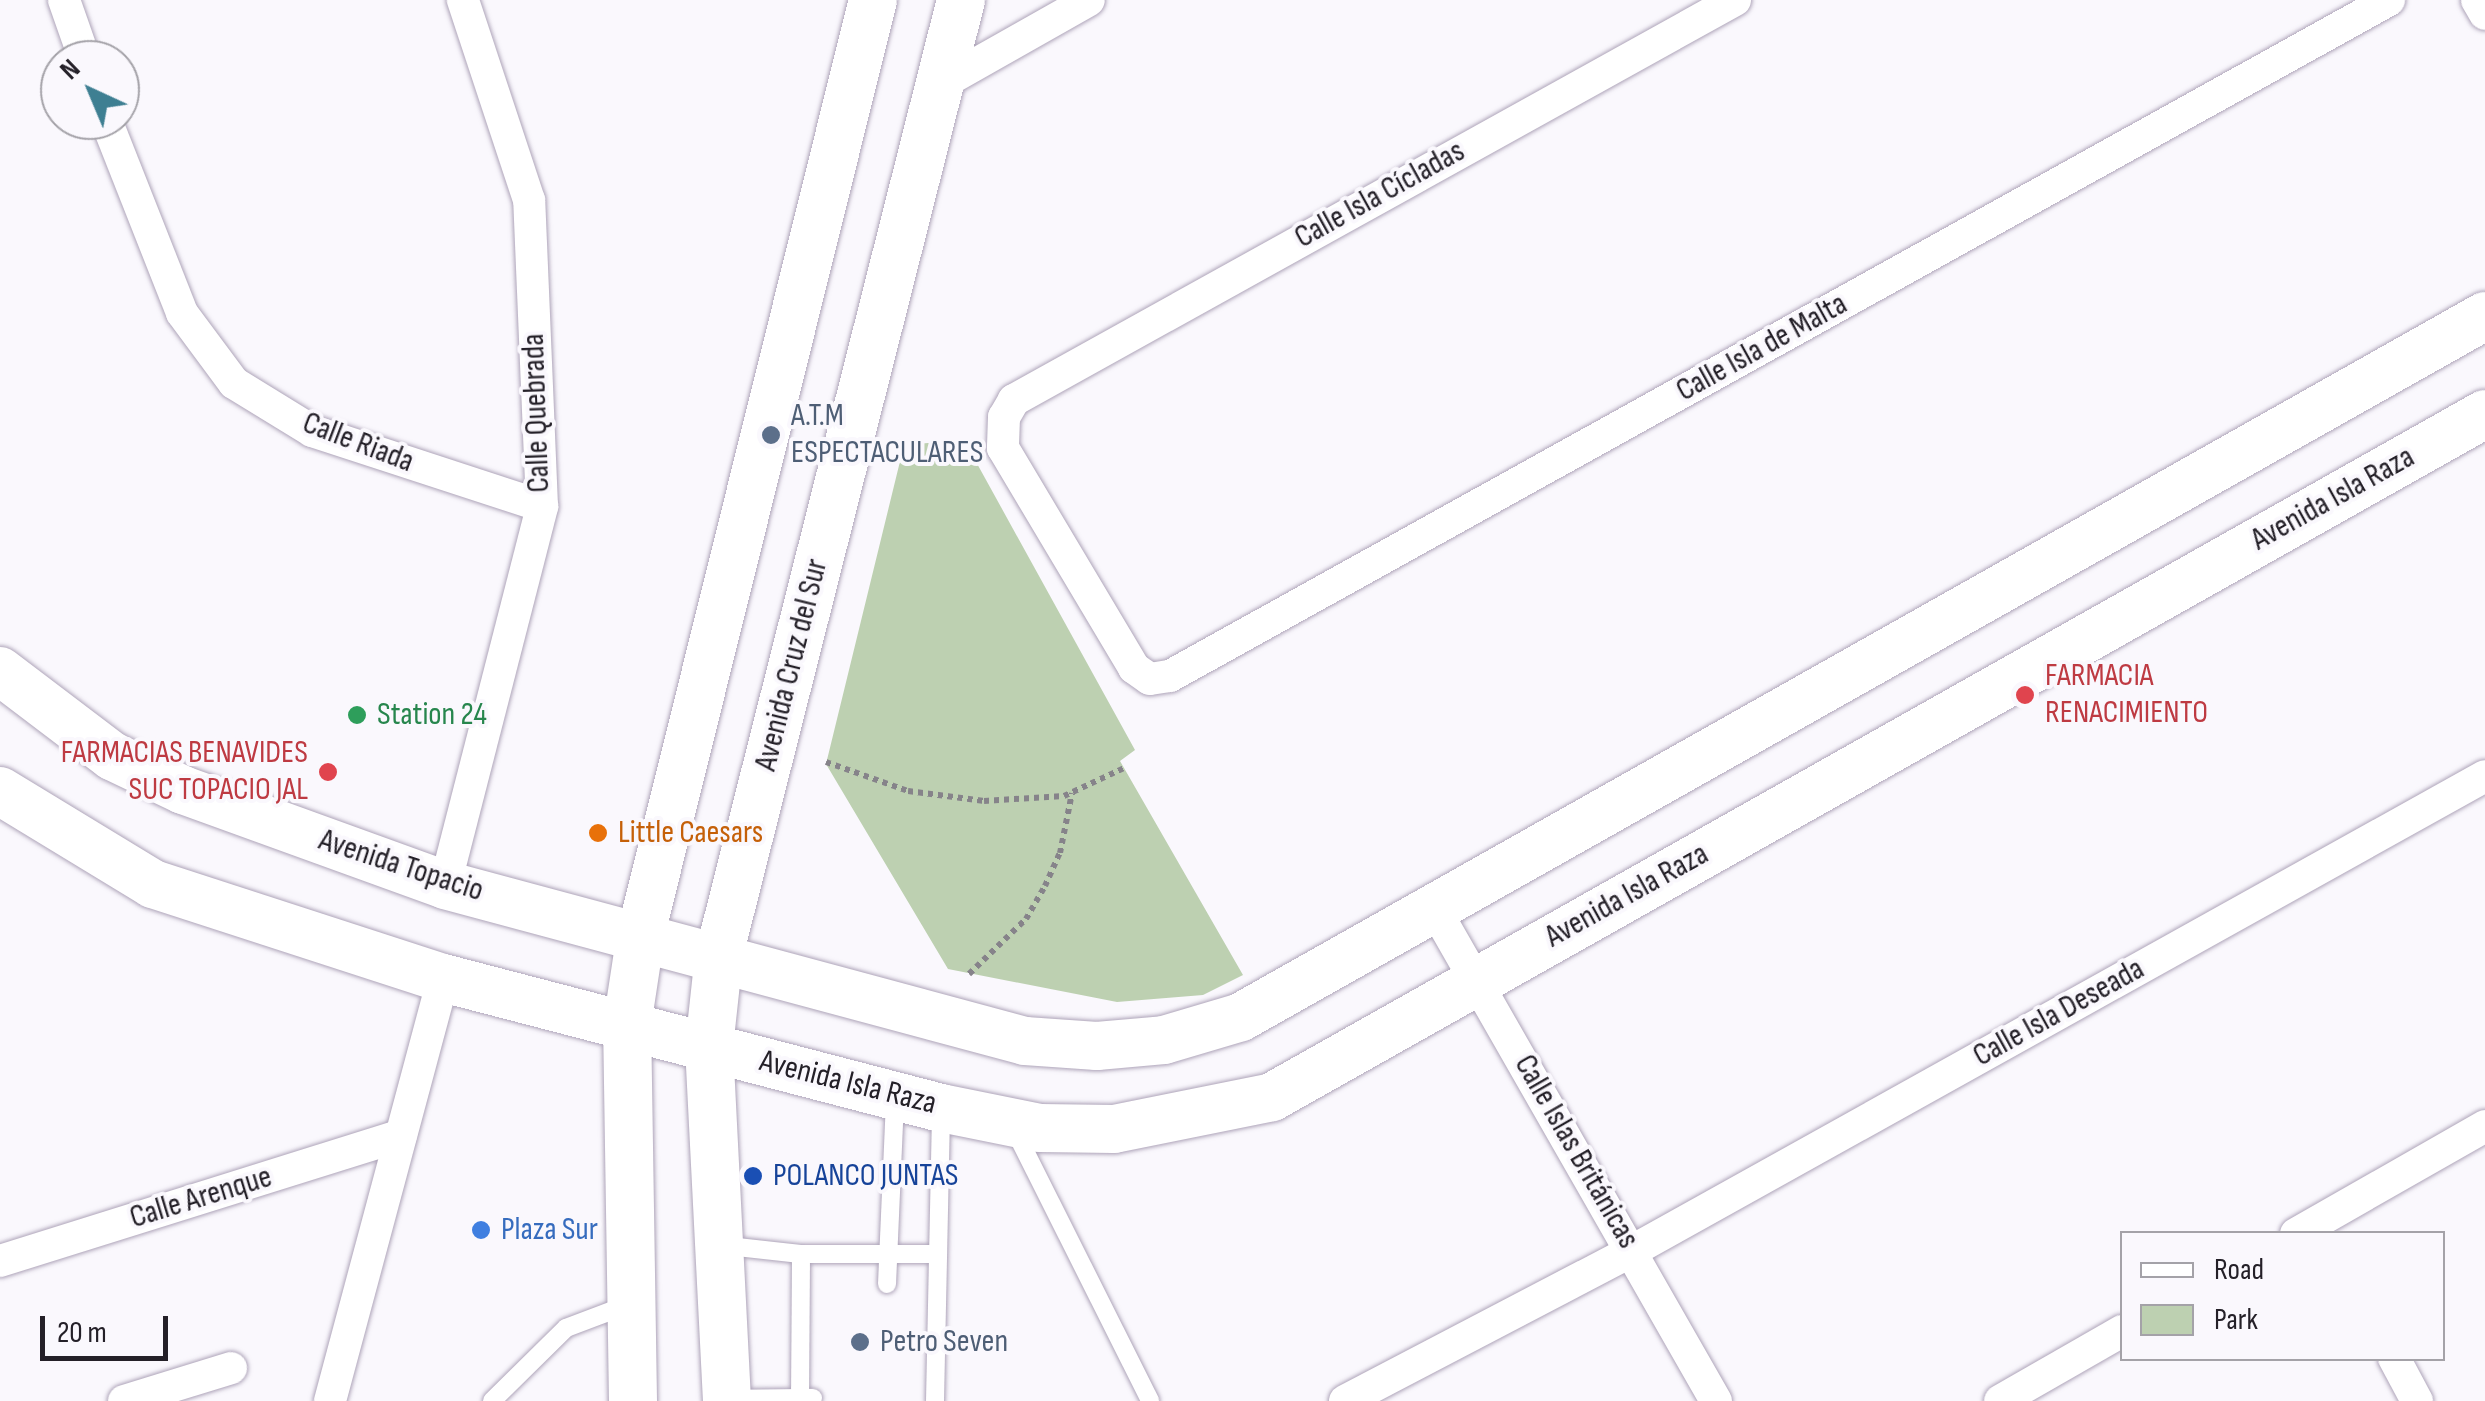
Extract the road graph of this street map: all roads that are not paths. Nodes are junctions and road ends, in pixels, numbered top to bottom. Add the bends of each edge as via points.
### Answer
1 (64, 0) edge
2 (463, 0) edge
3 (873, 0) edge
4 (960, 0) edge
5 (1089, 0) edge
6 (1735, 0) edge
7 (2388, 0) edge
8 (2477, 0) edge
9 (2485, 14) edge
10 (77, 40) edge
11 (939, 84) junction
12 (114, 140) edge
13 (2485, 316) edge
14 (2485, 414) edge
15 (542, 506) junction
16 (1134, 668) joint
17 (0, 670) edge
18 (2485, 776) edge
19 (0, 792) edge
20 (445, 884) junction
21 (1433, 906) junction
22 (642, 934) junction
23 (718, 955) junction
24 (444, 978) junction
25 (1478, 980) junction
26 (628, 1025) junction
27 (708, 1047) junction
28 (896, 1096) junction
29 (942, 1108) junction
30 (1010, 1122) junction
31 (2485, 1126) edge
32 (401, 1135) junction
33 (2313, 1229) edge
34 (719, 1244) junction
35 (1632, 1250) junction
36 (889, 1252) junction
37 (801, 1254) junction
38 (938, 1254) junction
39 (0, 1261) edge
40 (887, 1284) dead end
41 (632, 1303) junction
42 (2120, 1334) edge
43 (2396, 1361) edge
44 (231, 1368) dead end
45 (2048, 1389) edge
46 (804, 1399) edge
47 (727, 1400) edge
48 (124, 1401) edge
49 (330, 1401) edge
50 (492, 1401) edge
51 (632, 1401) edge
52 (935, 1401) edge
53 (1150, 1401) edge
54 (1345, 1401) edge
55 (1716, 1401) edge
56 (2000, 1401) edge
57 (2417, 1401) edge

1 - 10 street
2 - 15 street, Calle Quebrada via 530,200
3 - 22 street
4 - 11 street, Avenida Cruz del Sur
5 - 11 street
6 - 16 street, Calle Isla Cícladas via 1026,390 1004,417 1003,448
7 - 16 street, Calle Isla de Malta via 1170,676 1150,679
8 - 9 street
11 - 23 street, Avenida Cruz del Sur
12 - 15 street, Calle Riada via 182,313 234,383 312,431
13 - 21 street
14 - 25 street, Avenida Isla Raza
15 - 20 street, Calle Quebrada
17 - 20 street, Avenida Topacio via 112,756 183,790
18 - 35 street, Calle Isla Deseada
19 - 24 street via 153,884
20 - 22 street, Avenida Topacio
21 - 23 street via 1242,1017 1164,1040 1097,1046 1025,1041
21 - 25 street, Calle Islas Británicas
22 - 23 street, Avenida Topacio
22 - 26 street
23 - 27 street, Avenida Cruz del Sur
24 - 26 street
24 - 32 street
25 - 30 street, Avenida Isla Raza via 1272,1097 1114,1129
25 - 35 street, Calle Islas Británicas
26 - 27 street
26 - 41 street
27 - 28 street, Avenida Isla Raza
27 - 34 street, Avenida Cruz del Sur
28 - 29 street, Avenida Isla Raza
28 - 36 lane
29 - 30 street, Avenida Isla Raza
29 - 38 lane
30 - 53 lane
31 - 33 street
32 - 39 street, Calle Arenque
32 - 49 street
34 - 37 lane
34 - 47 street, Avenida Cruz del Sur
35 - 54 street, Calle Isla Deseada
35 - 55 street, Calle Islas Británicas
36 - 37 lane
36 - 38 lane
36 - 40 lane
37 - 46 lane
38 - 52 lane
41 - 50 lane via 566,1328
41 - 51 street
42 - 45 street
43 - 57 street
44 - 48 street
45 - 56 street
46 - 47 lane

